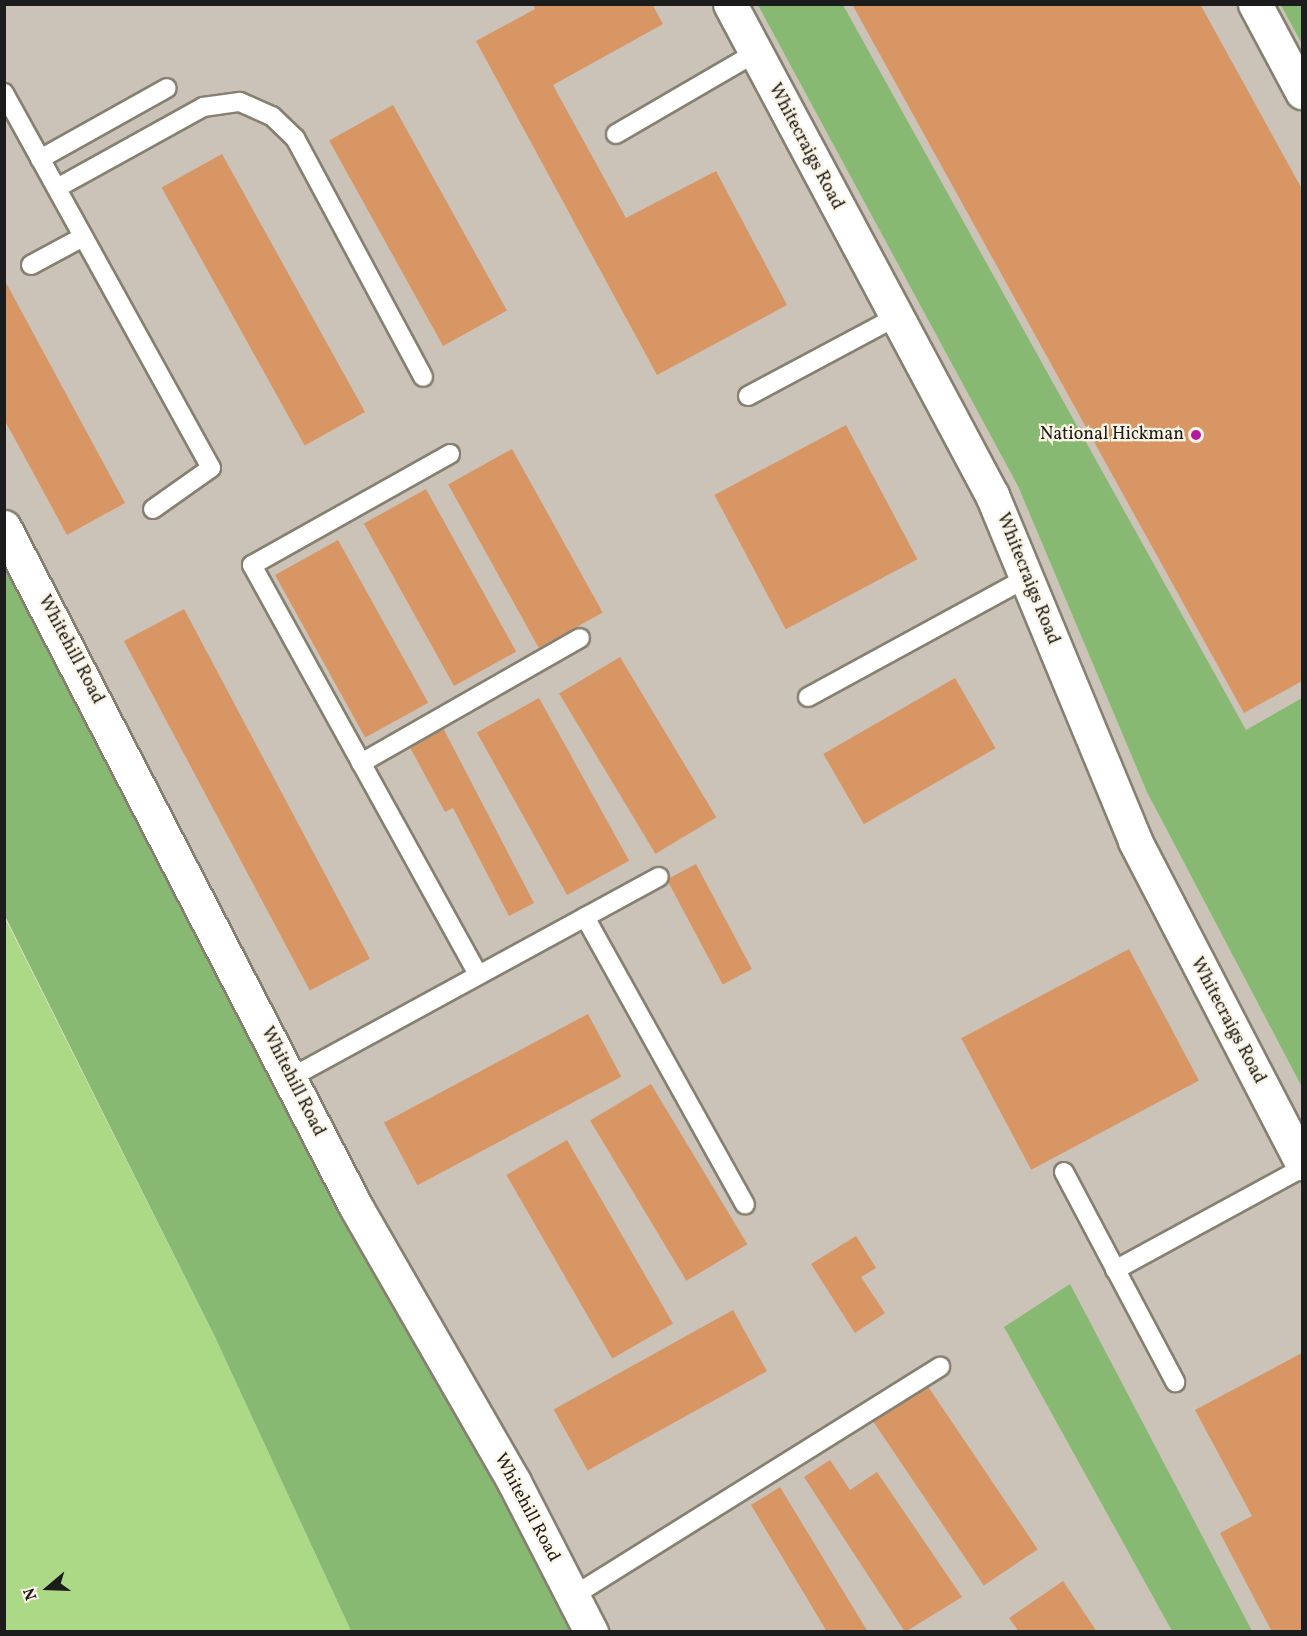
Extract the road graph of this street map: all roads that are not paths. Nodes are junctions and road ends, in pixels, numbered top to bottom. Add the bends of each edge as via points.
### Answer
1 (730, 4) edge
2 (1255, 4) edge
3 (755, 53) junction
4 (167, 88) dead end
5 (1302, 92) edge
6 (4, 93) edge
7 (616, 134) dead end
8 (40, 159) junction
9 (57, 188) junction
10 (83, 237) junction
11 (31, 265) dead end
12 (896, 317) junction
13 (423, 377) dead end
14 (748, 396) dead end
15 (450, 454) dead end
16 (153, 509) dead end
17 (4, 527) edge
18 (1028, 577) junction
19 (580, 638) dead end
20 (808, 697) dead end
21 (361, 762) junction
22 (659, 877) dead end
23 (585, 917) junction
24 (478, 975) junction
25 (290, 1078) junction
26 (1302, 1166) edge
27 (1064, 1172) dead end
28 (745, 1204) dead end
29 (1115, 1270) junction
30 (940, 1367) dead end
31 (1175, 1382) dead end
32 (573, 1596) junction
33 (591, 1632) edge

1 - 3 street, Whitecraigs Road
2 - 5 street
3 - 7 lane
3 - 12 street, Whitecraigs Road
4 - 8 lane
6 - 8 lane
8 - 9 lane
9 - 10 lane
9 - 13 lane via 203,106 240,102 272,116 295,138
10 - 11 lane
10 - 16 lane via 211,468
12 - 14 lane
12 - 18 street, Whitecraigs Road via 992,495
15 - 21 lane via 252,565
17 - 25 street, Whitehill Road
18 - 20 lane
18 - 26 street, Whitecraigs Road via 1096,752 1160,896
19 - 21 lane
21 - 24 lane
22 - 23 lane
23 - 24 lane
23 - 28 lane
24 - 25 lane
25 - 32 street, Whitehill Road via 356,1208 514,1482
26 - 29 lane
27 - 29 lane
29 - 31 lane
30 - 32 lane
32 - 33 street, Whitehill Road

